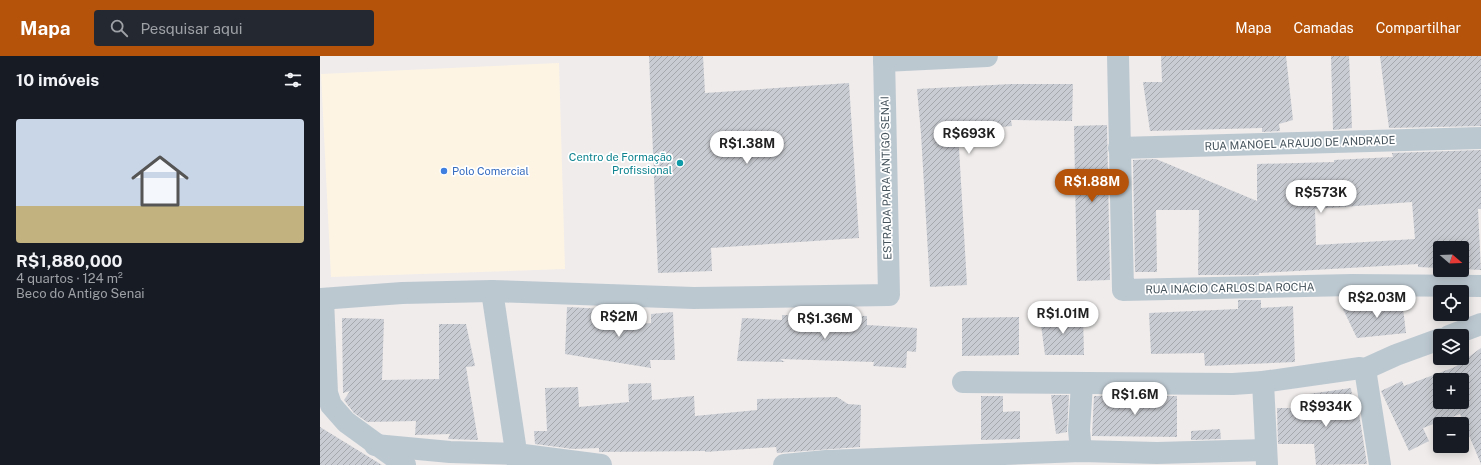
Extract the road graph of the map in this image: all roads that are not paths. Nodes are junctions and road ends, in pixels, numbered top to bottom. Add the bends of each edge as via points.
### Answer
1 (986, 56) edge
2 (1118, 56) edge
3 (884, 58) edge
4 (1481, 138) edge
5 (1119, 148) junction
6 (1481, 286) edge
7 (492, 291) junction
8 (322, 299) edge
9 (1481, 324) edge
10 (1468, 329) edge
11 (1433, 342) edge
12 (1365, 369) junction
13 (964, 382) dead end
14 (1263, 382) junction
15 (1082, 384) junction
16 (375, 445) junction
17 (1081, 451) junction
18 (1266, 457) edge
19 (517, 459) edge
20 (1159, 459) edge
21 (405, 465) edge
22 (601, 465) edge
23 (784, 465) edge
24 (1380, 465) edge

1 - 3 street
2 - 5 street
3 - 7 street, ESTRADA PARA ANTIGO SENAI via 889,295 694,298
4 - 5 street, RUA MANOEL ARAUJO DE ANDRADE
5 - 6 street, RUA INACIO CARLOS DA ROCHA via 1124,290 1352,285
7 - 8 street via 402,293
7 - 19 street
8 - 16 street via 327,393 331,406 346,422
9 - 10 street
11 - 12 street
12 - 14 street
12 - 24 street
13 - 15 street
14 - 15 street via 1206,385
14 - 18 street
15 - 17 street via 1079,430
16 - 19 street
16 - 21 street
17 - 20 street
17 - 23 street via 826,461
18 - 20 street
19 - 22 street

